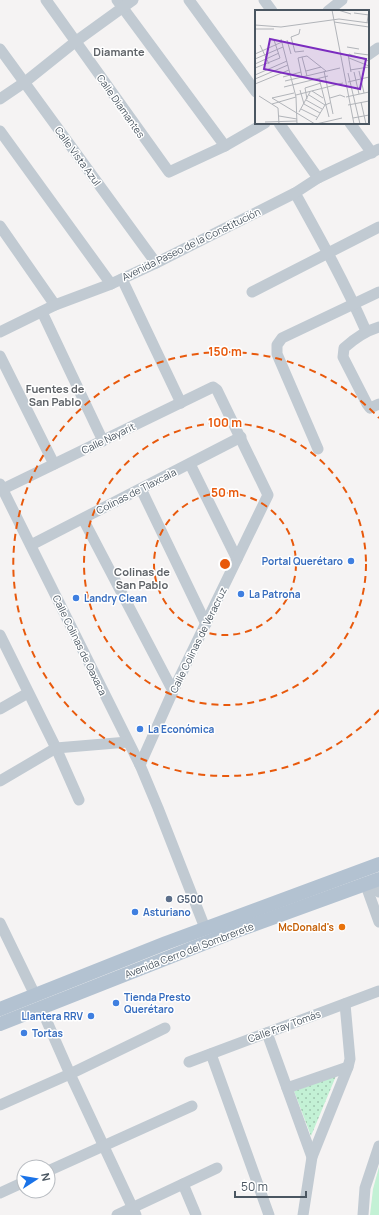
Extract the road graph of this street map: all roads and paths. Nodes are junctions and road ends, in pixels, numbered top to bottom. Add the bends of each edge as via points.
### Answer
1 (46, 0) edge
2 (133, 0) edge
3 (189, 0) edge
4 (264, 0) edge
5 (342, 0) edge
6 (120, 4) edge
7 (271, 10) edge
8 (329, 10) edge
9 (75, 42) junction
10 (378, 48) dead end
11 (0, 49) edge
12 (369, 54) edge
13 (25, 82) junction
14 (255, 91) edge
15 (0, 99) edge
16 (263, 124) edge
17 (280, 124) edge
18 (351, 124) edge
19 (0, 131) edge
20 (225, 146) junction
21 (376, 151) edge
22 (318, 178) junction
23 (295, 193) junction
24 (0, 226) edge
25 (379, 227) edge
26 (328, 253) junction
27 (156, 263) junction
28 (122, 279) junction
29 (110, 284) junction
30 (252, 292) dead end
31 (379, 292) edge
32 (55, 305) junction
33 (355, 305) junction
34 (42, 312) junction
35 (379, 327) edge
36 (366, 330) junction
37 (0, 332) edge
38 (0, 356) edge
39 (213, 387) joint
40 (181, 404) junction
41 (379, 404) edge
42 (241, 437) junction
43 (103, 441) junction
44 (318, 449) dead end
45 (54, 464) junction
46 (190, 464) junction
47 (1, 487) edge
48 (141, 489) junction
49 (83, 519) junction
50 (31, 545) junction
51 (237, 560) junction
52 (206, 624) junction
53 (0, 635) edge
54 (173, 691) junction
55 (28, 693) junction
56 (0, 710) edge
57 (128, 742) junction
58 (56, 748) junction
59 (140, 765) junction
60 (0, 781) edge
61 (79, 800) dead end
62 (379, 864) edge
63 (375, 884) edge
64 (379, 922) edge
65 (0, 923) edge
66 (204, 928) junction
67 (379, 991) edge
68 (38, 1001) junction
69 (345, 1004) junction
70 (0, 1009) edge
71 (0, 1024) edge
72 (165, 1028) dead end
73 (267, 1033) junction
74 (211, 1054) junction
75 (189, 1062) dead end
76 (348, 1067) junction
77 (70, 1074) junction
78 (287, 1088) junction
79 (0, 1105) edge
80 (192, 1106) dead end
81 (104, 1146) junction
82 (379, 1146) edge
83 (312, 1157) junction
84 (56, 1168) edge
85 (217, 1168) dead end
86 (183, 1184) junction
87 (16, 1186) edge
88 (0, 1193) edge
89 (134, 1212) edge
90 (117, 1215) edge
91 (196, 1215) edge
92 (269, 1215) edge
93 (303, 1215) edge
94 (364, 1215) edge

1 - 9 street, Calle Diamantes
2 - 6 street
3 - 14 street
4 - 7 street
5 - 8 street
6 - 9 street
6 - 20 street
9 - 13 street
9 - 20 street, Calle Diamantes via 169,172
10 - 12 street
11 - 13 street, Calle Vista Azul
13 - 15 street
13 - 27 street, Calle Vista Azul
16 - 20 street
17 - 22 street
18 - 21 street
19 - 29 street
21 - 22 street, Avenida Paseo de la Constitución
22 - 23 street, Avenida Paseo de la Constitución
23 - 26 street
23 - 27 street, Avenida Paseo de la Constitución
24 - 32 street
25 - 26 street
26 - 30 street
26 - 33 street
27 - 28 street, Avenida Paseo de la Constitución
28 - 29 street, Avenida Paseo de la Constitución
28 - 40 street
29 - 32 street, Avenida Paseo de la Constitución
31 - 33 street
32 - 34 street, Avenida Paseo de la Constitución
33 - 36 street
33 - 44 street via 282,338 277,345 277,354
34 - 37 street, Avenida Paseo de la Constitución
34 - 43 street
35 - 36 street
36 - 41 street via 344,348 343,357 370,408
38 - 45 street
39 - 40 street, Calle Nayarit
39 - 42 street, Calle Colinas de Veracruz via 217,390
40 - 43 street, Calle Nayarit
42 - 46 street, Colinas de Tlaxcala
42 - 51 street, Calle Colinas de Veracruz via 268,495
43 - 45 street, Calle Nayarit
45 - 47 street, Calle Nayarit
46 - 48 street, Colinas de Tlaxcala
46 - 51 street
47 - 50 street, Calle Colinas de Oaxaca
48 - 49 street, Colinas de Tlaxcala
48 - 52 street
49 - 50 street, Colinas de Tlaxcala
49 - 54 street
50 - 57 street, Calle Colinas de Oaxaca
51 - 52 street, Calle Colinas de Veracruz
52 - 54 street, Calle Colinas de Veracruz
53 - 55 street
54 - 59 street, Calle Colinas de Veracruz
55 - 56 street
55 - 58 street
57 - 58 street
57 - 59 street, Calle Colinas de Oaxaca
58 - 60 street
58 - 61 street
59 - 66 street, Calle Colinas de Oaxaca
62 - 66 main road, Avenida Cerro del Sombrerete
63 - 64 street
63 - 68 main road, Avenida Cerro del Sombrerete
65 - 68 street
66 - 68 main road, Avenida Cerro del Sombrerete
67 - 69 street, Calle Fray Tomás
68 - 70 main road, Avenida Cerro del Sombrerete
68 - 71 main road, Avenida Cerro del Sombrerete
68 - 77 street
69 - 73 street, Calle Fray Tomás
69 - 76 street via 350,1059
72 - 77 street
73 - 74 street, Calle Fray Tomás
73 - 78 street
74 - 75 street, Calle Fray Tomás
74 - 92 street
76 - 78 street
76 - 83 street
77 - 79 street
77 - 81 street
78 - 83 street
80 - 81 street
81 - 84 street
81 - 89 street
82 - 94 street via 365,1188
83 - 93 street
85 - 86 street
86 - 89 street
86 - 91 street
87 - 88 street
89 - 90 street

